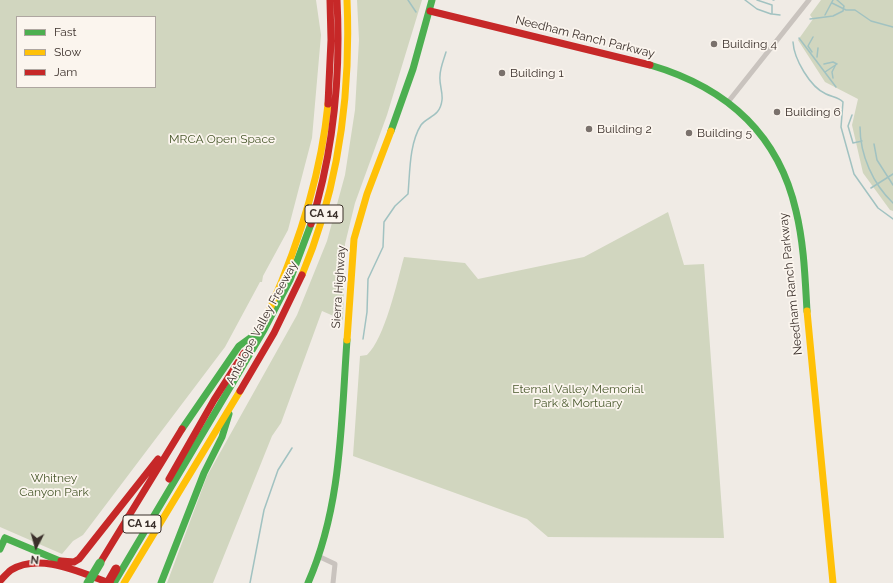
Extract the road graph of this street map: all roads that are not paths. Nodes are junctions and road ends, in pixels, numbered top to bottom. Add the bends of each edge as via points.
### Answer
1 (330, 0) edge
2 (337, 0) edge
3 (342, 0) edge
4 (347, 0) edge
5 (432, 0) edge
6 (809, 0) edge
7 (430, 10) junction
8 (728, 102) junction
9 (257, 333) junction
10 (230, 409) junction
11 (178, 435) junction
12 (0, 548) edge
13 (318, 556) junction
14 (61, 561) junction
15 (123, 574) edge
16 (0, 581) edge
17 (88, 583) edge
18 (111, 583) edge
19 (119, 583) edge
20 (161, 583) edge
21 (308, 583) edge
22 (333, 583) edge
23 (833, 583) edge

1 - 9 main road, Antelope Valley Freeway / CA 14 via 330,85 320,162 296,250
2 - 15 main road via 340,55 338,98 331,145 316,207 297,262 266,328
3 - 15 main road via 343,70 337,133 324,193 307,250 270,330
4 - 10 main road, Antelope Valley Freeway / CA 14 via 349,55 346,111 326,208 297,289
5 - 7 main road, Sierra Highway
6 - 8 street
7 - 8 main road, Needham Ranch Parkway via 665,69 704,85
7 - 13 main road, Sierra Highway via 401,105 356,227 352,254 339,461 333,506
8 - 23 main road, Needham Ranch Parkway via 768,145 784,176 796,212
9 - 11 main road via 240,346
9 - 15 main road, Antelope Valley Freeway / CA 14 via 214,400
10 - 15 main road, Antelope Valley Freeway / CA 14
10 - 20 main road via 227,430 200,485
11 - 14 main road via 79,559 74,562
11 - 17 main road, bridge
12 - 14 main road via 5,538
13 - 21 main road, Sierra Highway
13 - 22 street via 334,564
14 - 18 main road
15 - 18 main road, Antelope Valley Freeway / CA 14, bridge
15 - 19 main road
16 - 18 main road via 15,567 35,563 55,566

